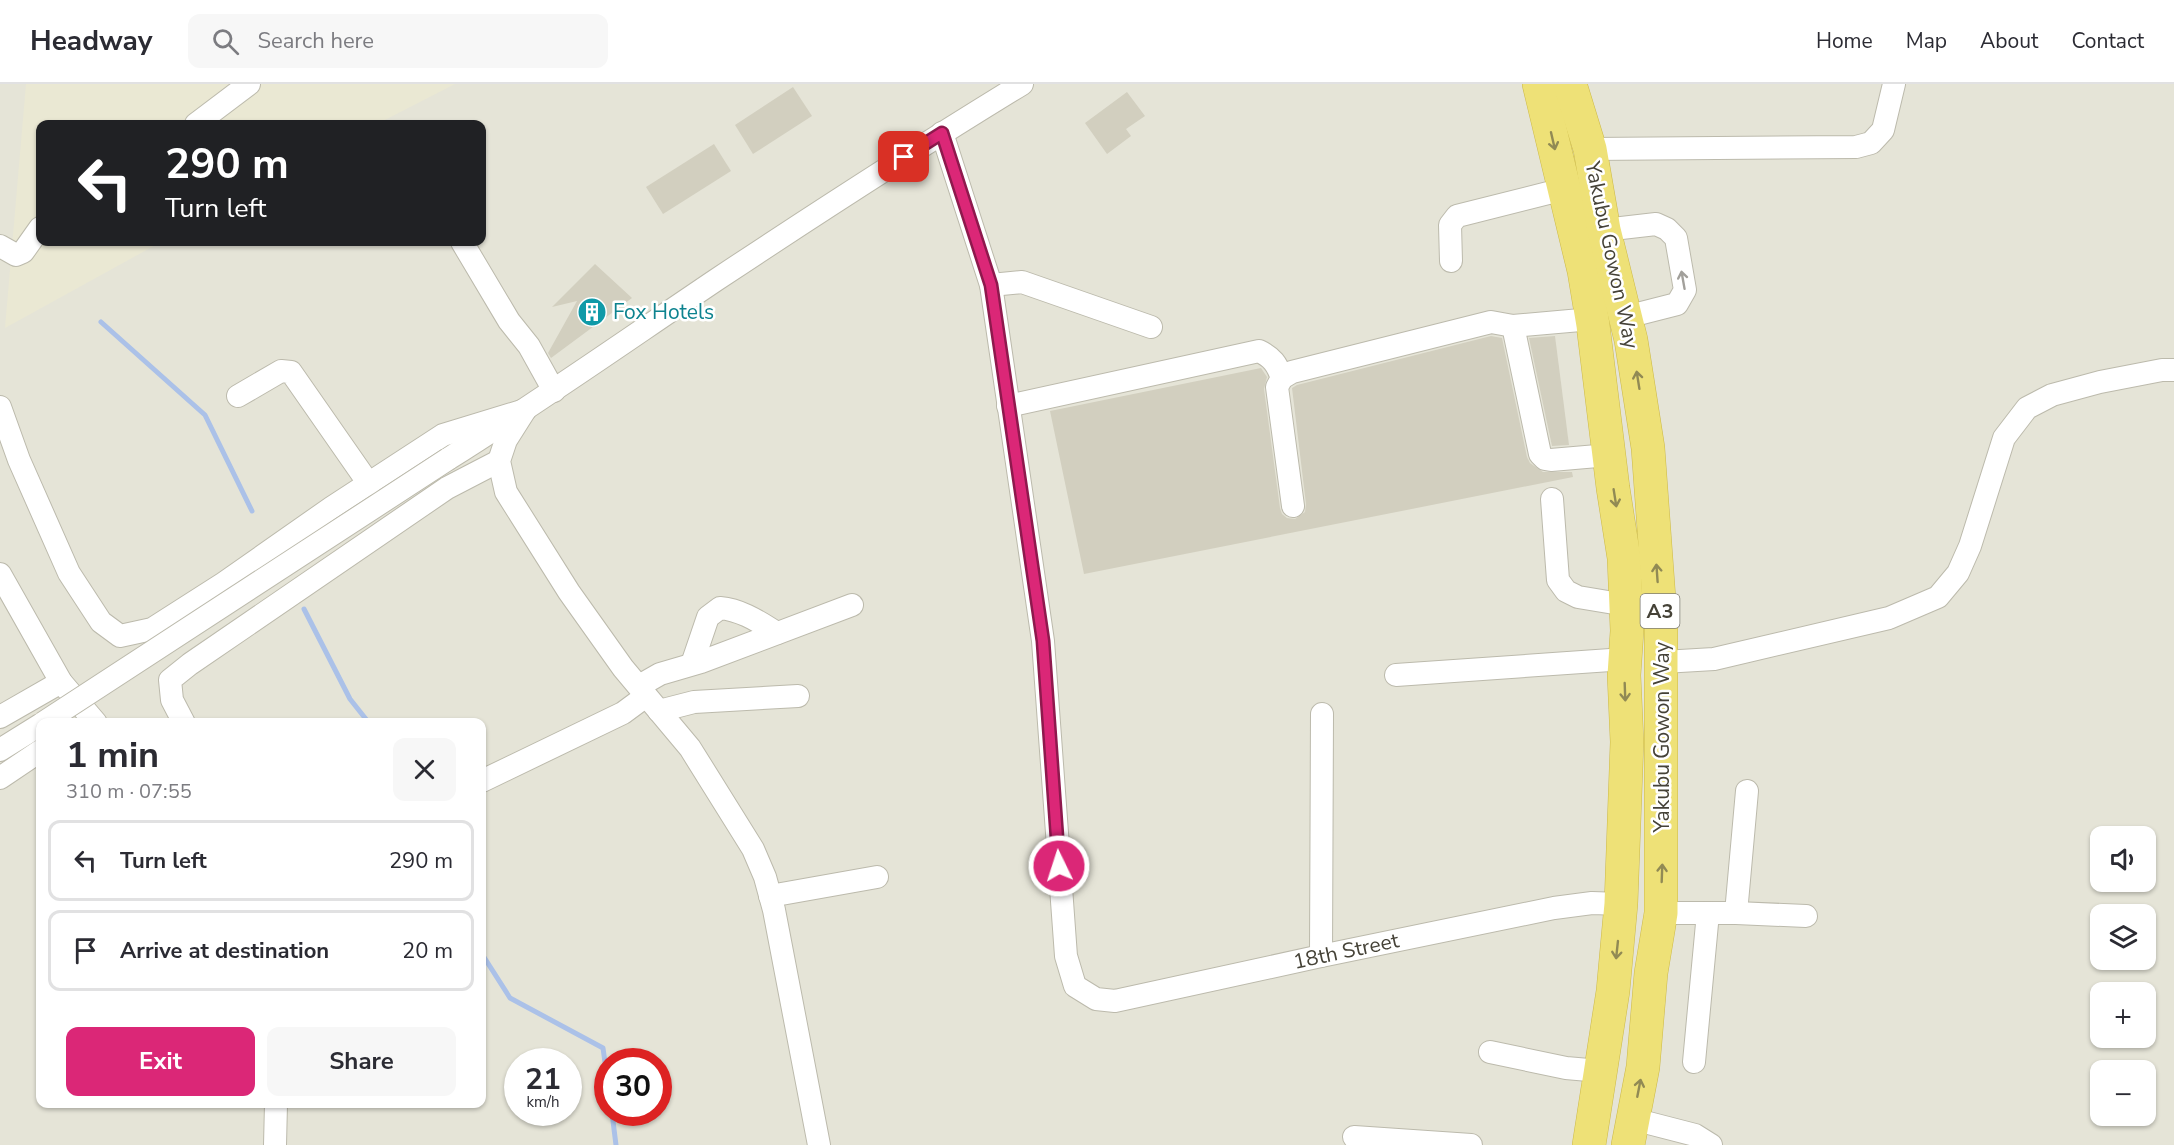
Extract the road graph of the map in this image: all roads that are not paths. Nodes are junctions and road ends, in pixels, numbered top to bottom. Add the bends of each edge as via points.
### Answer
1 (249, 84) edge
2 (1022, 84) edge
3 (1539, 84) edge
4 (1570, 84) edge
5 (1894, 84) edge
6 (201, 120) edge
7 (942, 133) junction
8 (1590, 149) junction
9 (1564, 189) junction
10 (1604, 230) junction
11 (36, 234) edge
12 (0, 246) edge
13 (464, 246) edge
14 (1451, 261) dead end
15 (991, 285) junction
16 (1626, 318) junction
17 (1592, 319) junction
18 (1513, 326) junction
19 (1151, 327) dead end
20 (2174, 370) edge
21 (1282, 378) junction
22 (554, 391) junction
23 (238, 396) dead end
24 (1008, 406) junction
25 (0, 407) edge
26 (525, 410) junction
27 (1610, 455) junction
28 (498, 461) junction
29 (369, 484) junction
30 (1552, 499) dead end
31 (1293, 506) dead end
32 (0, 574) edge
33 (852, 605) dead end
34 (1626, 605) junction
35 (777, 633) junction
36 (1625, 659) junction
37 (1662, 662) junction
38 (692, 664) junction
39 (1396, 675) dead end
40 (61, 682) junction
41 (798, 696) dead end
42 (648, 698) junction
43 (1322, 714) dead end
44 (0, 717) edge
45 (51, 718) edge
46 (88, 718) edge
47 (181, 718) edge
48 (36, 728) edge
49 (0, 750) edge
50 (36, 754) edge
51 (0, 778) edge
52 (486, 780) edge
53 (1747, 791) dead end
54 (877, 877) dead end
55 (770, 896) junction
56 (1621, 904) junction
57 (1661, 913) junction
58 (1708, 913) junction
59 (1736, 913) junction
60 (1806, 916) dead end
61 (1321, 956) junction
62 (1490, 1052) dead end
63 (1694, 1062) dead end
64 (1600, 1071) junction
65 (276, 1108) edge
66 (1630, 1132) edge
67 (1354, 1137) dead end
68 (275, 1145) edge
69 (819, 1145) edge
70 (1471, 1145) edge
71 (1588, 1145) edge
72 (1711, 1145) edge

1 - 6 street
2 - 7 street
3 -> 9 highway, Yakubu Gowon Way / A3
4 - 8 highway, Yakubu Gowon Way / A3
5 - 8 street via 1883,130 1871,143 1863,145
7 - 15 street
7 - 22 street
8 - 10 highway, Yakubu Gowon Way / A3
9 - 14 street via 1457,216 1450,225
9 - 17 highway, Yakubu Gowon Way / A3
10 - 16 highway, Yakubu Gowon Way / A3
16 -> 10 street via 1677,304 1685,290 1676,238 1656,224
11 - 12 street via 23,252 16,255
13 - 22 street via 509,321 530,346
15 - 19 street via 1022,282
15 - 24 street
37 -> 16 highway, Yakubu Gowon Way / A3 via 1648,448
17 - 18 street
17 - 27 highway, Yakubu Gowon Way / A3
18 - 21 street via 1491,322 1292,372
18 - 27 street via 1540,454 1551,460
20 - 37 street via 2100,382 2052,395 2027,408 2004,438 1970,546 1958,573 1938,597 1877,621 1714,659
21 - 24 street via 1276,364 1259,351
21 - 31 street via 1277,387
22 - 26 street
23 - 29 street via 281,371 291,372
24 - 61 street, 18th Street via 1043,641 1066,956 1075,986 1096,999 1114,1001
25 - 29 street via 69,573 101,622 120,636 152,629
26 - 28 street
26 - 29 street via 443,435
26 - 45 street, bridge
27 -> 34 highway, Yakubu Gowon Way / A3
28 - 42 street via 506,492 527,527 569,592
28 - 47 street via 447,488 189,664 170,680 172,700
30 - 34 street via 1558,580 1566,591 1578,597
32 - 40 street
33 - 35 street
34 - 36 highway, Yakubu Gowon Way / A3
35 - 38 street
35 - 38 street via 732,609 720,608 708,617
36 - 39 street
36 -> 56 highway, Yakubu Gowon Way / A3 via 1627,742
57 -> 37 highway, Yakubu Gowon Way / A3
38 - 42 street via 660,674
40 - 44 street
40 - 46 street
41 - 42 street via 694,702
42 - 52 street
42 - 55 street via 690,748 753,849
43 - 61 street
48 - 49 street
50 - 51 street
53 - 59 street
54 - 55 street
55 - 69 street
56 - 61 street, 18th Street via 1554,908
56 -> 64 highway, Yakubu Gowon Way / A3
57 - 58 street
66 -> 57 highway, Yakubu Gowon Way / A3 via 1643,1067
58 - 59 street
58 - 63 street
59 - 60 street
62 - 64 street
64 - 71 highway, Yakubu Gowon Way / A3
65 - 68 street
66 - 72 street via 1695,1135
67 - 70 street

